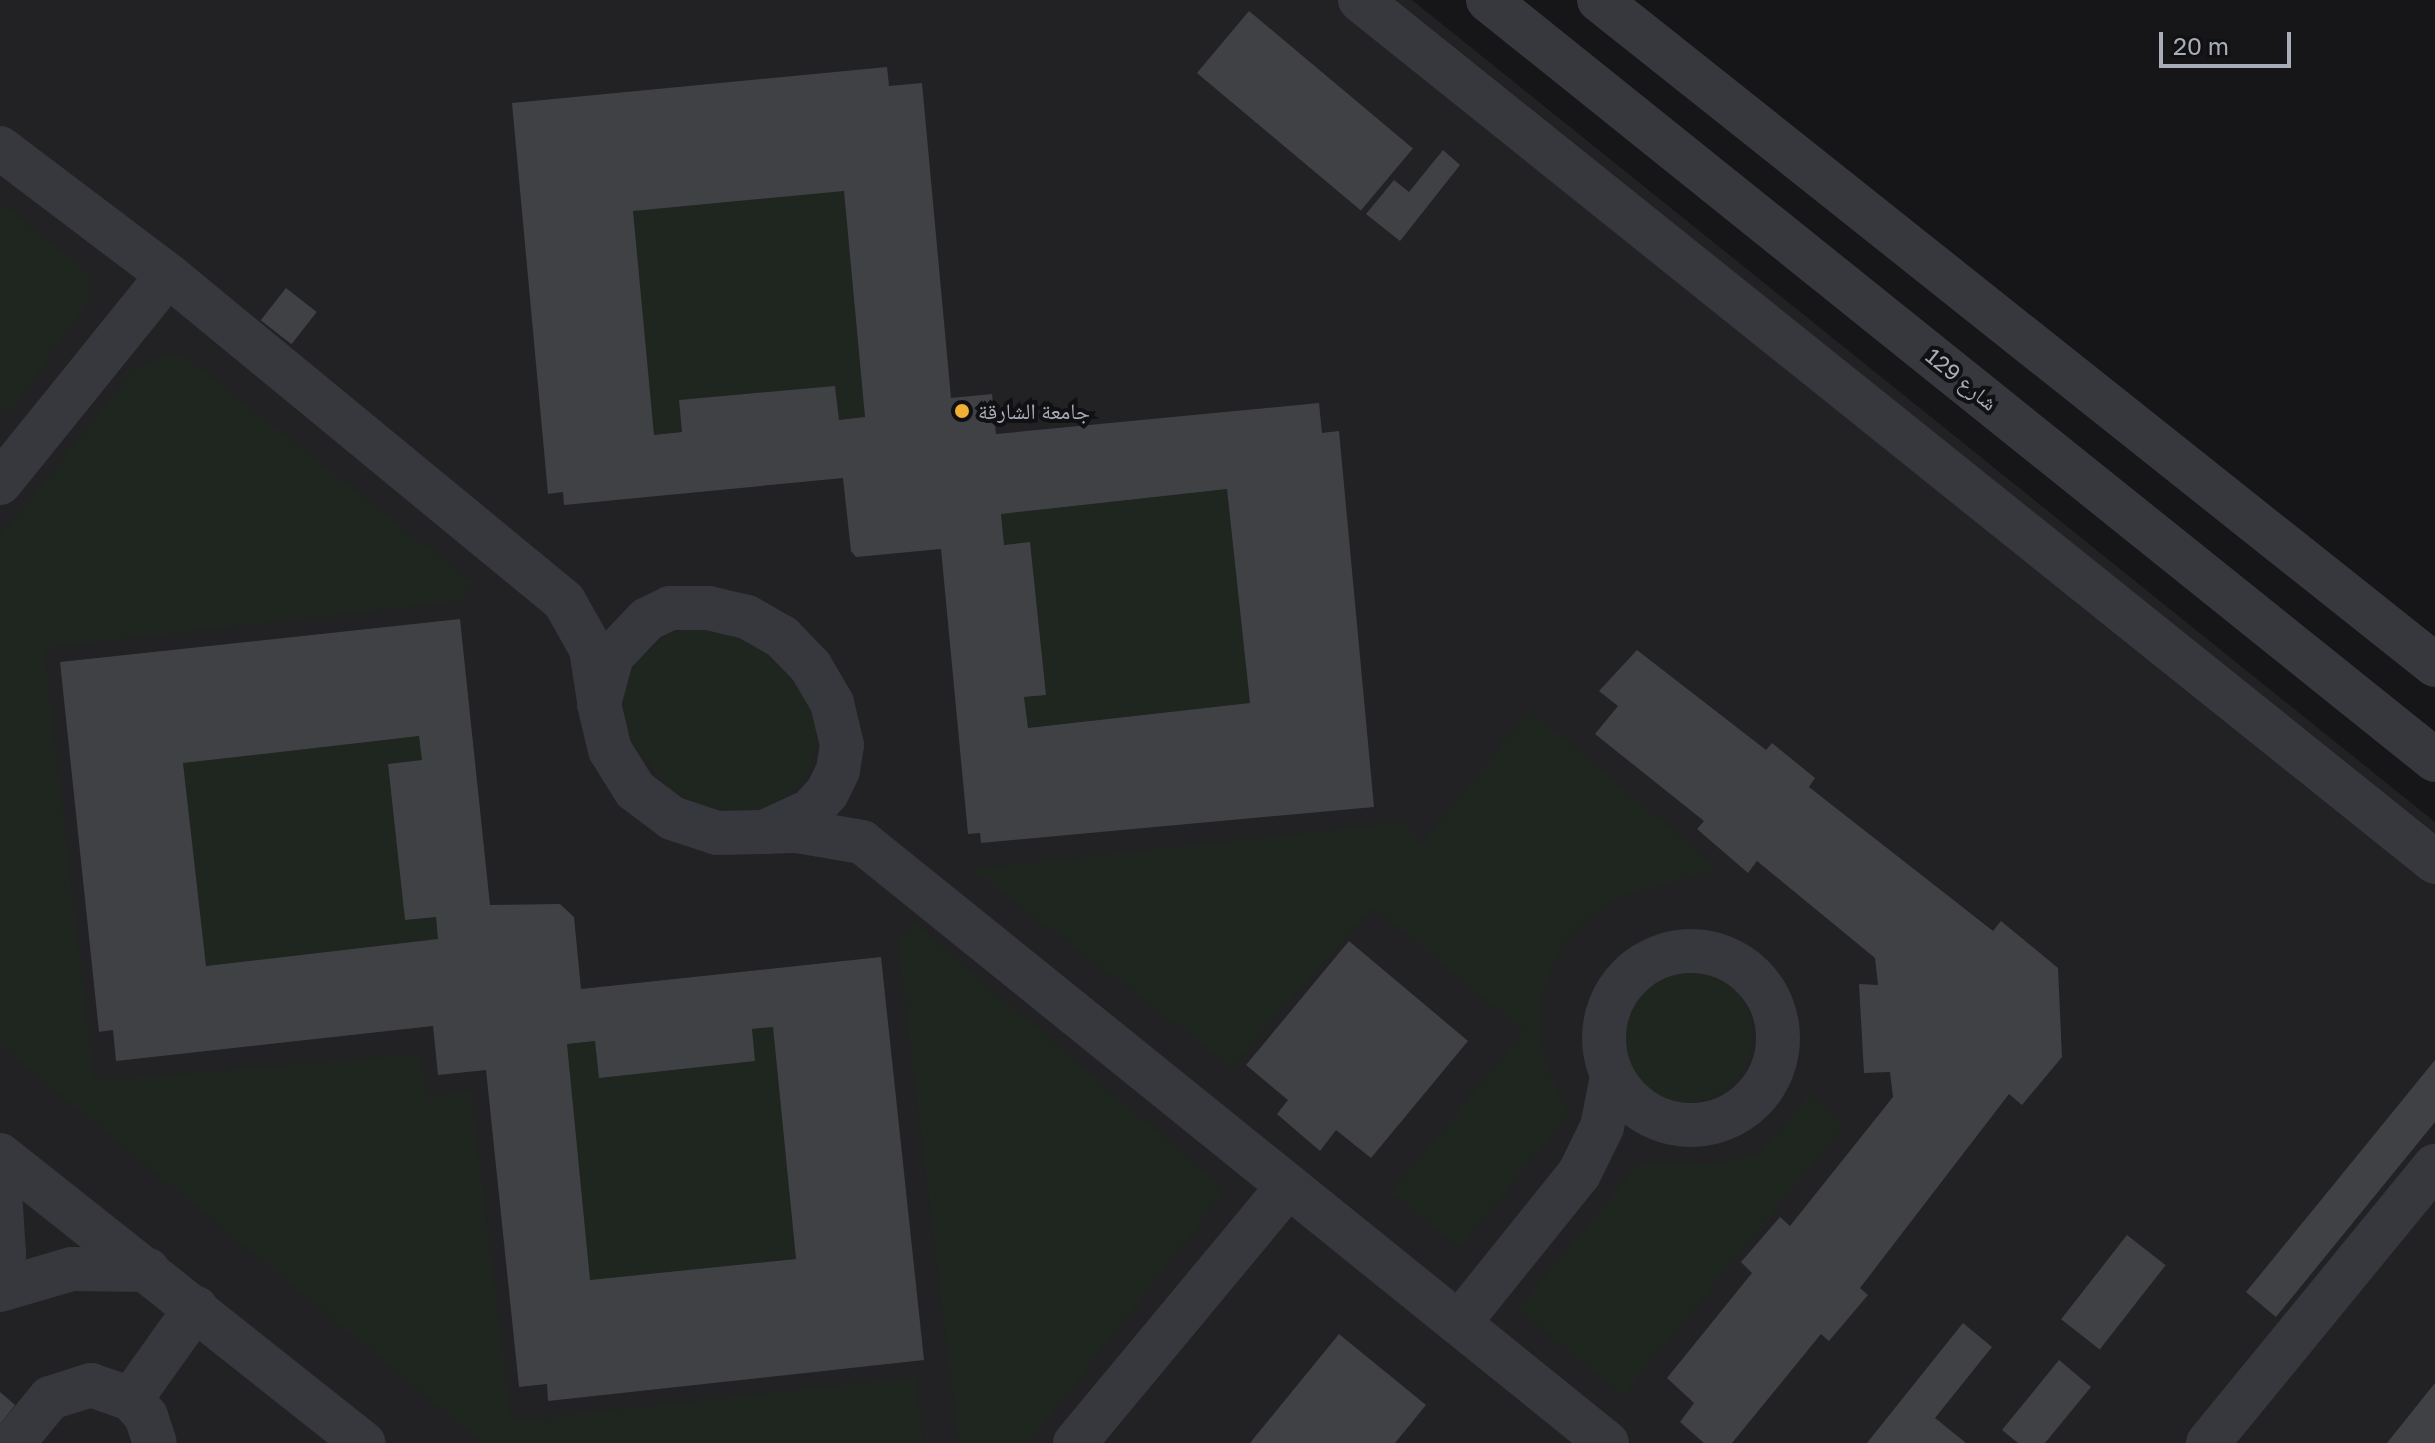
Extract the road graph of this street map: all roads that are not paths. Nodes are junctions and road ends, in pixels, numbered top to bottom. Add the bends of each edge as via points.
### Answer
1 (1360, 0) edge
2 (1488, 0) edge
3 (1599, 0) edge
4 (0, 148) edge
5 (168, 275) junction
6 (0, 483) edge
7 (564, 601) junction
8 (670, 608) junction
9 (2435, 665) edge
10 (599, 704) junction
11 (842, 745) junction
12 (2435, 760) edge
13 (764, 832) junction
14 (862, 842) junction
15 (2435, 862) edge
16 (1612, 1077) junction
17 (1679, 1125) junction
18 (0, 1155) edge
19 (2435, 1166) edge
20 (1579, 1174) junction
21 (1288, 1186) junction
22 (0, 1192) edge
23 (148, 1270) junction
24 (0, 1289) edge
25 (196, 1308) junction
26 (1459, 1323) junction
27 (131, 1399) junction
28 (13, 1443) edge
29 (155, 1443) edge
30 (364, 1443) edge
31 (1075, 1443) edge
32 (1607, 1443) edge
33 (2208, 1443) edge

1 - 15 street
2 - 12 street, شارع 129
3 - 9 street
4 - 5 street
5 - 6 street
5 - 7 street
7 - 8 street via 617,610
7 - 10 street via 591,649
8 - 10 street via 647,619 612,656
8 - 11 street via 709,608 747,617 782,637 811,667 832,703
10 - 13 street via 610,750 635,790 687,823 717,833
11 - 13 street via 827,793 810,811
11 - 14 street via 851,811
13 - 14 street via 819,833
14 - 21 street
16 - 17 street via 1640,1109
16 - 17 street via 1604,1045 1607,1012 1623,982 1648,961 1680,950 1714,952 1743,966 1766,990 1778,1021 1774,1066 1765,1086 1742,1110 1712,1124
16 - 20 street via 1602,1127
17 - 20 street via 1626,1143
18 - 23 street
19 - 33 street
20 - 26 street
21 - 26 street
21 - 31 street
22 - 24 street
23 - 24 street via 72,1269
23 - 25 street
25 - 27 street
25 - 30 street
26 - 32 street
27 - 28 street via 112,1389 70,1388 50,1398
27 - 29 street via 146,1416

